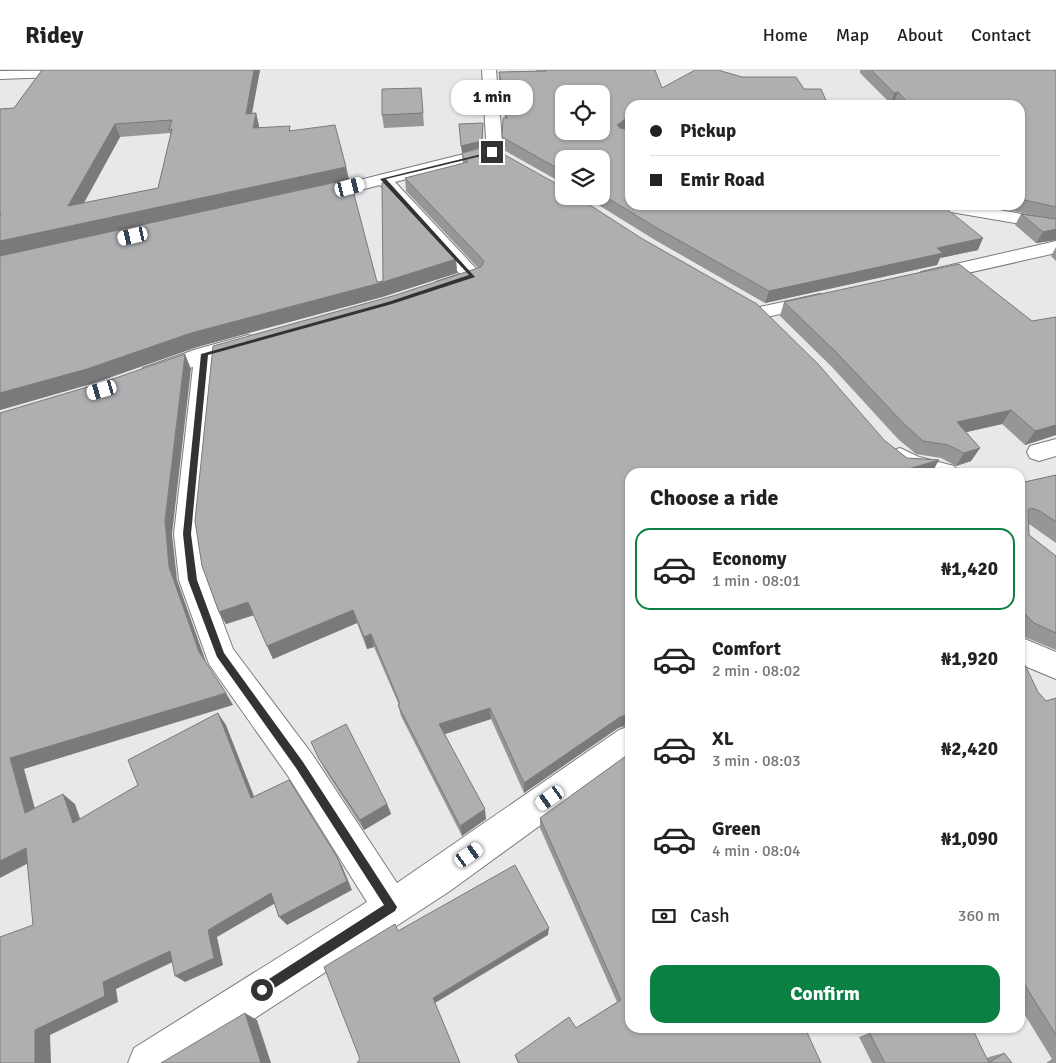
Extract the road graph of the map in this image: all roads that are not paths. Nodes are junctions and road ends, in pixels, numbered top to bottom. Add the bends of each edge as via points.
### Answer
1 (138, 70) edge
2 (489, 70) edge
3 (0, 75) edge
4 (492, 152) junction
5 (509, 162) edge
6 (383, 179) junction
7 (298, 200) edge
8 (968, 210) edge
9 (1056, 225) edge
10 (1056, 247) edge
11 (912, 280) edge
12 (424, 292) edge
13 (837, 296) edge
14 (780, 332) edge
15 (267, 337) edge
16 (204, 354) junction
17 (130, 380) edge
18 (888, 446) edge
19 (936, 468) edge
20 (1025, 652) edge
21 (1056, 666) edge
22 (625, 745) edge
23 (391, 907) junction
24 (149, 1063) edge

1 - 3 street
2 - 4 street
4 - 5 street
4 - 6 street
6 - 7 street
6 - 12 street via 473,276
8 - 9 street
10 - 11 street
13 - 14 street via 755,307
15 - 16 street
16 - 17 street
16 - 23 street via 187,534 192,580 220,654 300,765
18 - 19 street via 909,464
20 - 21 street
22 - 23 street
23 - 24 street

